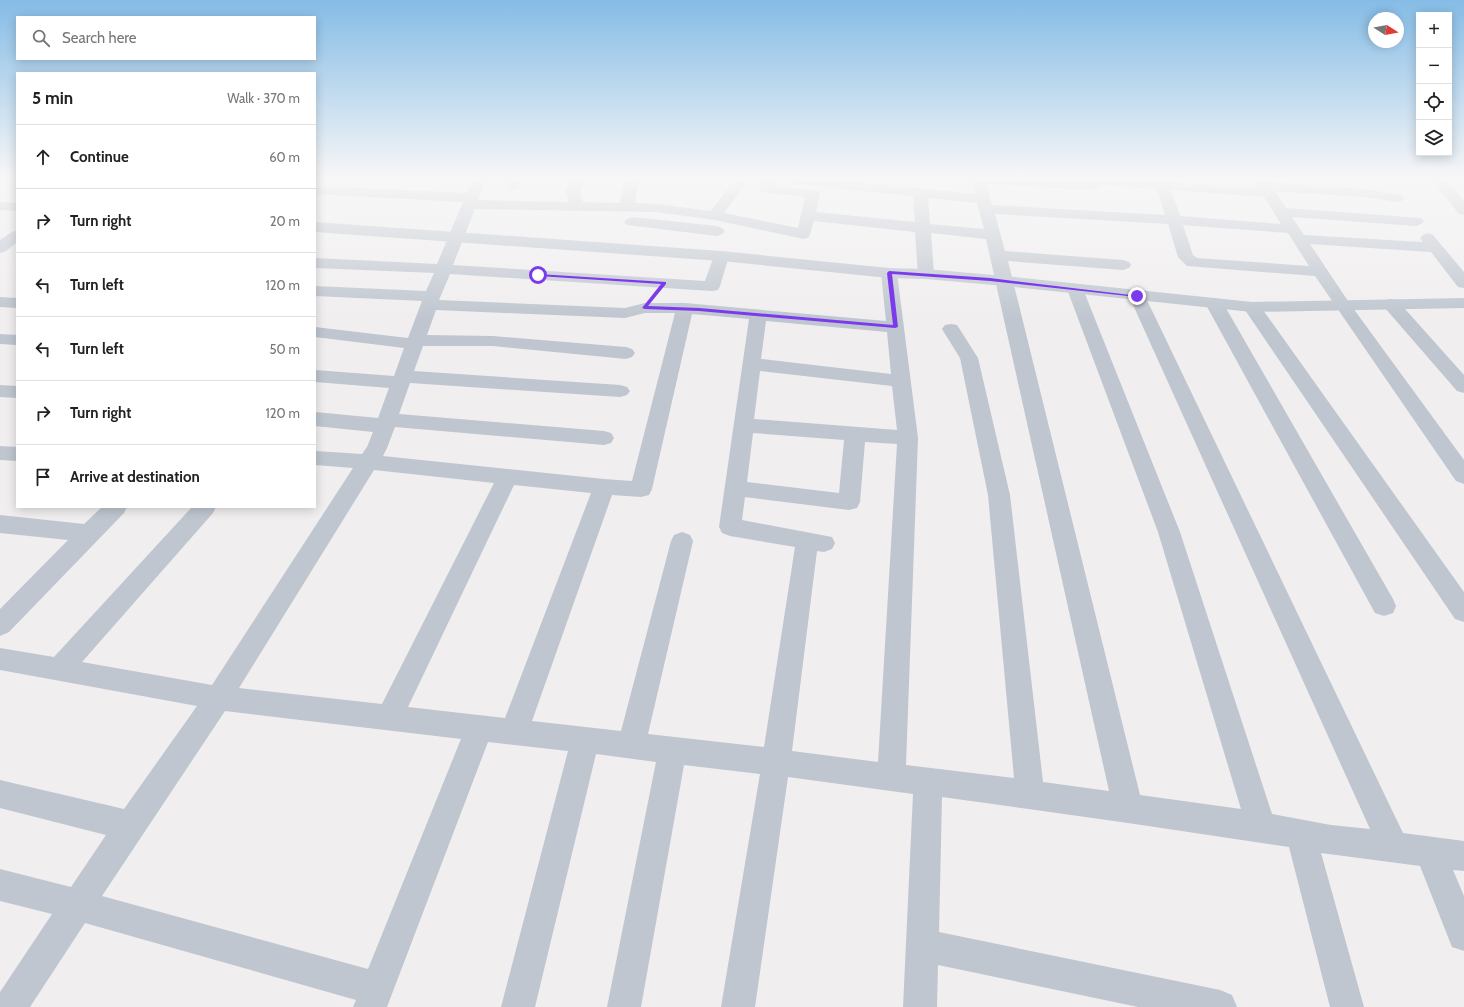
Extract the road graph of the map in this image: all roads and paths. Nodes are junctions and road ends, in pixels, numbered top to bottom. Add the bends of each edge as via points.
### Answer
1 (461, 225) edge
2 (669, 225) edge
3 (759, 225) edge
4 (806, 225) edge
5 (893, 225) edge
6 (922, 225) edge
7 (990, 225) edge
8 (1176, 225) edge
9 (1218, 225) edge
10 (1290, 225) edge
11 (1419, 225) edge
12 (316, 226) edge
13 (677, 227) joint
14 (922, 228) junction
15 (717, 231) dead end
16 (1296, 234) junction
17 (16, 236) edge
18 (456, 237) junction
19 (995, 245) junction
20 (0, 248) edge
21 (1437, 248) junction
22 (0, 253) edge
23 (16, 254) edge
24 (721, 256) junction
25 (316, 263) edge
26 (1123, 265) dead end
27 (444, 269) junction
28 (1321, 272) junction
29 (889, 273) junction
30 (926, 274) junction
31 (1005, 281) junction
32 (664, 283) junction
33 (1464, 283) edge
34 (1075, 289) junction
35 (316, 291) edge
36 (1137, 296) junction
37 (431, 300) junction
38 (0, 302) edge
39 (16, 303) edge
40 (1214, 303) junction
41 (1391, 304) junction
42 (1463, 304) edge
43 (1343, 306) junction
44 (1252, 307) junction
45 (645, 308) junction
46 (685, 308) junction
47 (758, 314) junction
48 (895, 327) junction
49 (951, 329) dead end
50 (316, 332) edge
51 (0, 339) edge
52 (16, 340) edge
53 (416, 342) junction
54 (626, 353) dead end
55 (752, 364) junction
56 (316, 376) edge
57 (402, 380) junction
58 (901, 381) junction
59 (1464, 387) edge
60 (620, 391) dead end
61 (316, 419) edge
62 (386, 423) junction
63 (743, 425) junction
64 (855, 434) junction
65 (604, 438) dead end
66 (908, 438) junction
67 (0, 453) edge
68 (16, 454) edge
69 (316, 458) edge
70 (369, 462) junction
71 (508, 476) junction
72 (1464, 476) edge
73 (604, 487) junction
74 (735, 488) junction
75 (115, 508) edge
76 (204, 508) edge
77 (0, 524) edge
78 (89, 533) junction
79 (682, 541) dead end
80 (1384, 606) dead end
81 (1464, 612) edge
82 (0, 625) edge
83 (0, 659) edge
84 (59, 670) junction
85 (218, 698) junction
86 (389, 718) junction
87 (479, 728) junction
88 (514, 732) junction
89 (585, 741) junction
90 (631, 746) junction
91 (672, 751) junction
92 (776, 762) junction
93 (891, 778) junction
94 (928, 781) junction
95 (0, 794) edge
96 (1030, 795) junction
97 (1128, 808) junction
98 (130, 826) junction
99 (1261, 827) junction
100 (1301, 835) junction
101 (1394, 848) junction
102 (1430, 852) junction
103 (1464, 856) edge
104 (0, 884) edge
105 (78, 905) junction
106 (1464, 935) edge
107 (922, 945) junction
108 (373, 998) edge
109 (10, 1007) edge
110 (518, 1007) edge
111 (624, 1007) edge
112 (738, 1007) edge
113 (920, 1007) edge
114 (1220, 1007) edge
115 (1347, 1007) edge

1 - 18 street
2 - 13 street
3 - 4 street via 804,234
5 - 14 street
6 - 14 street
7 - 19 street
8 - 28 street via 1186,257 1193,263
9 - 16 street
10 - 16 street
11 - 21 street
12 - 18 street
13 - 15 street
14 - 19 street
14 - 30 street
16 - 21 street
16 - 28 street
17 - 20 street
18 - 24 street
18 - 27 street
19 - 26 street
19 - 31 street
21 - 33 street
22 - 23 street
24 - 29 street
24 - 32 street via 712,286
25 - 27 street
27 - 32 street
27 - 37 street
28 - 43 street
29 - 30 street
29 - 48 street
30 - 31 street
31 - 34 street
31 - 97 street
32 - 45 street
34 - 36 street
34 - 99 street via 1169,532
35 - 37 street
36 - 40 street
36 - 101 street
37 - 45 street via 625,313
37 - 53 street
38 - 39 street
40 - 44 street
40 - 80 street
41 - 42 street
41 - 43 street
41 - 59 street
43 - 44 street
43 - 72 street
44 - 81 street
45 - 46 street
46 - 47 street
46 - 73 street via 641,489
47 - 48 street
47 - 55 street
48 - 58 street
49 - 96 street via 968,358 999,495
50 - 53 street
51 - 52 street
53 - 54 street via 493,341
53 - 57 street
55 - 58 street
55 - 63 street
56 - 57 street
57 - 60 street
57 - 62 street
58 - 66 street
61 - 62 street
62 - 65 street
62 - 70 street
63 - 64 street
63 - 74 street
64 - 66 street
64 - 74 street via 849,502
66 - 93 street
67 - 68 street
69 - 70 street
70 - 71 street
70 - 85 street
71 - 73 street
71 - 86 street
73 - 88 street
74 - 92 street via 730,527 816,542
75 - 78 street
76 - 84 street
77 - 78 street
78 - 82 street
79 - 90 street
83 - 84 street
84 - 85 street
85 - 86 street
85 - 98 street
86 - 87 street
87 - 88 street
87 - 108 street
88 - 89 street
89 - 90 street
89 - 110 street
90 - 91 street
91 - 92 street
91 - 111 street
92 - 93 street
92 - 112 street
93 - 94 street
94 - 96 street
94 - 107 street
95 - 98 street
96 - 97 street
97 - 99 street
98 - 105 street
99 - 100 street
100 - 101 street
100 - 115 street
101 - 102 street
102 - 103 street
102 - 106 street
104 - 105 street
105 - 108 street
105 - 109 street
107 - 113 street
107 - 114 street

